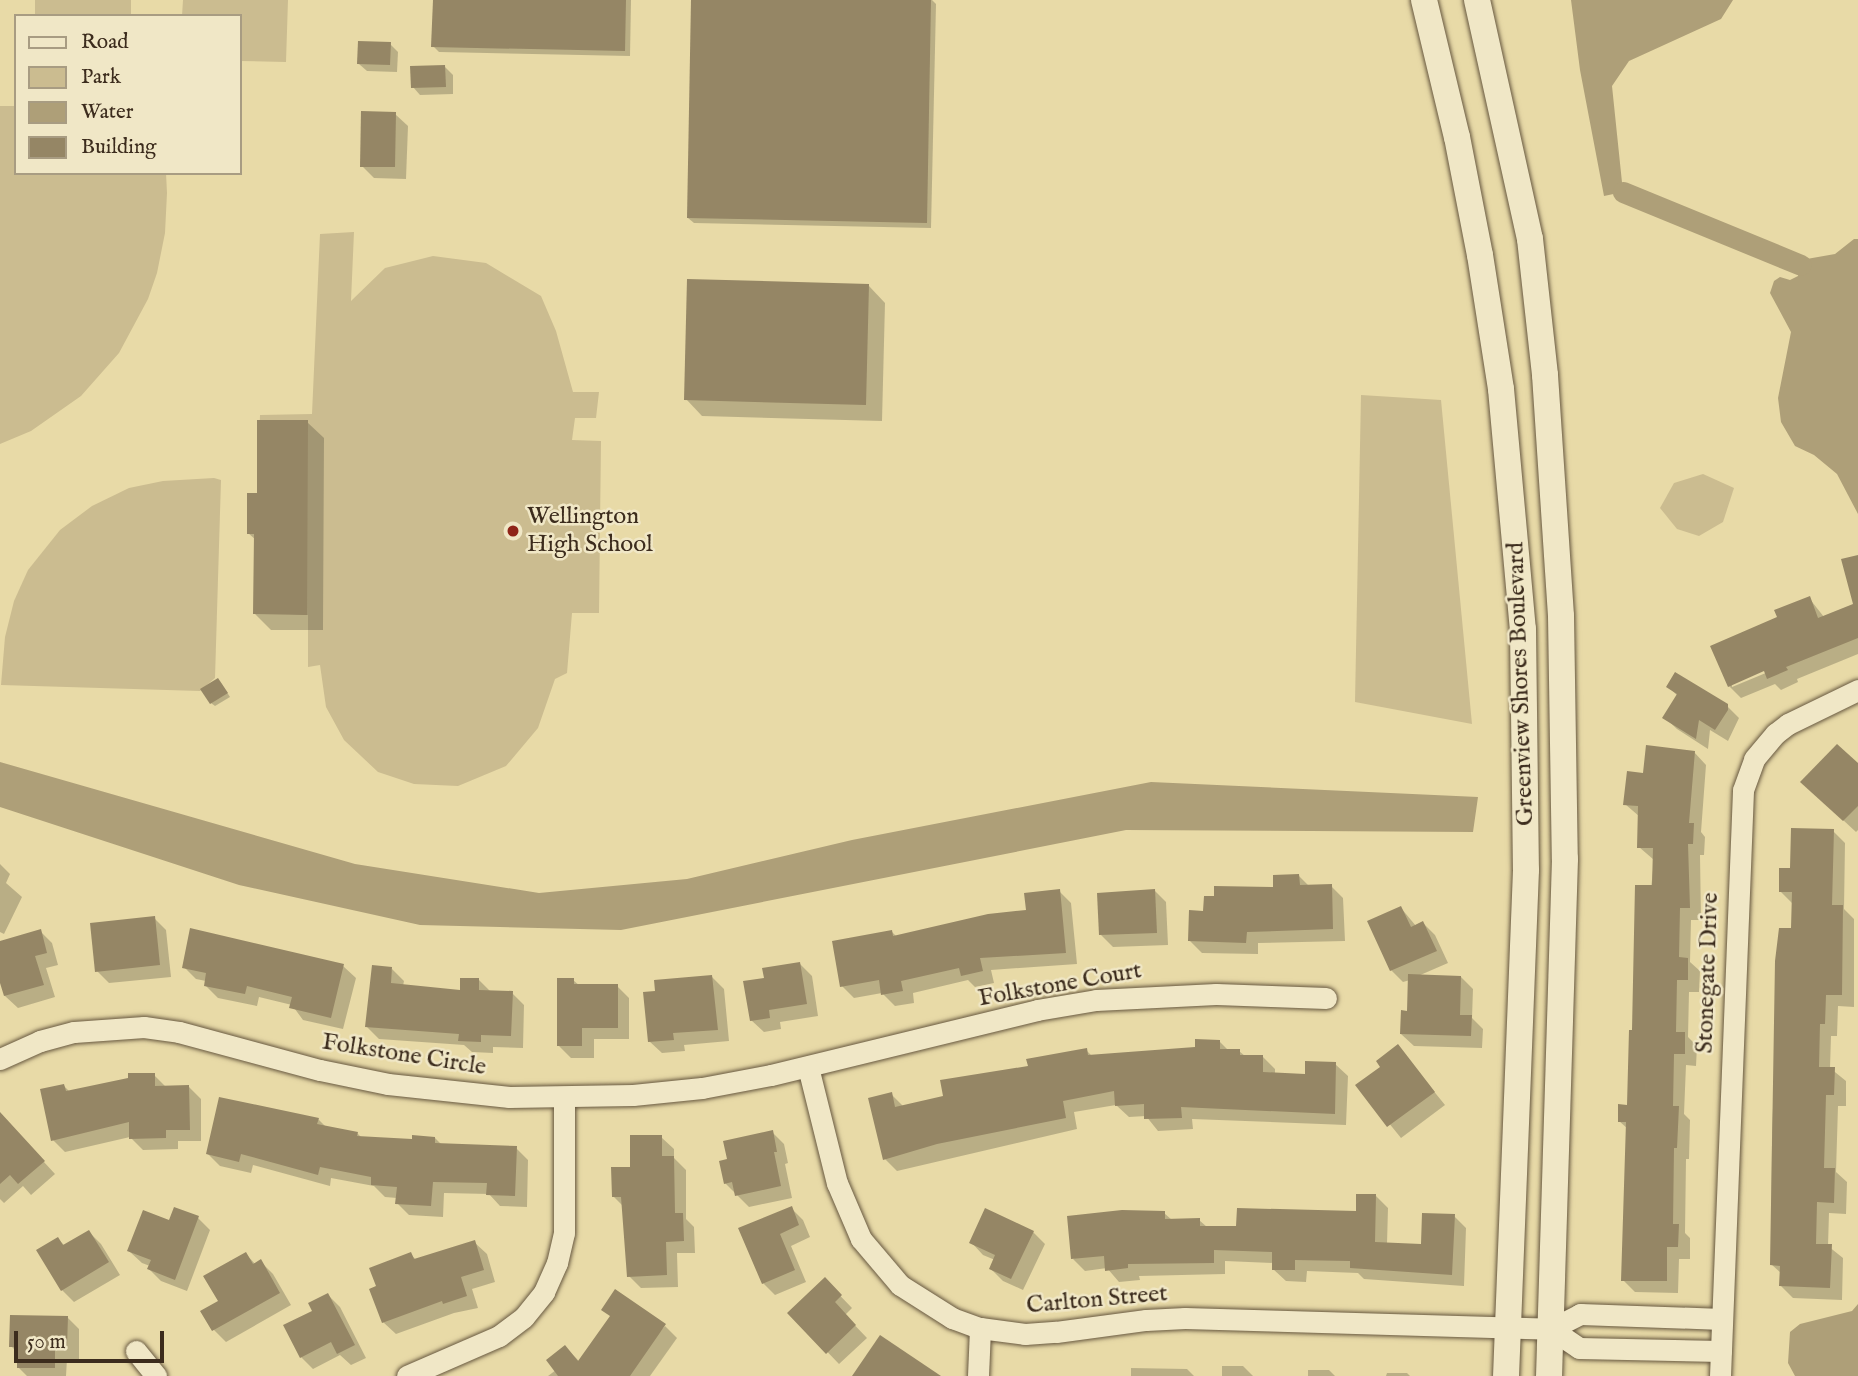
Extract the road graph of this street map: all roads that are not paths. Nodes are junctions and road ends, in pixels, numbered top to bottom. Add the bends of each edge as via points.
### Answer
1 (1424, 0) edge
2 (1477, 0) edge
3 (1858, 690) edge
4 (1326, 998) dead end
5 (0, 1059) edge
6 (808, 1067) junction
7 (564, 1098) junction
8 (1722, 1319) junction
9 (980, 1328) junction
10 (1508, 1328) junction
11 (1551, 1329) junction
12 (136, 1351) dead end
13 (1721, 1351) junction
14 (156, 1376) edge
15 (407, 1376) edge
16 (978, 1376) edge
17 (1506, 1376) edge
18 (1549, 1376) edge
19 (1720, 1376) edge

1 - 10 street, Greenview Shores Boulevard via 1480,255 1501,389 1523,629 1526,870
2 - 11 street, Greenview Shores Boulevard via 1530,239 1545,375 1561,616 1565,859
3 - 8 street, Stonegate Drive via 1775,734 1754,759 1743,790
4 - 6 street, Folkstone Court via 1204,994 1096,1000 1037,1010
5 - 7 street, Folkstone Circle via 74,1032 144,1027 388,1084 457,1093
6 - 7 street, Folkstone Circle via 702,1088
6 - 9 street, Carlton Street via 837,1183 861,1239 900,1285 943,1313
7 - 15 street via 564,1233 548,1285 524,1317 499,1336
8 - 11 street via 1580,1314
8 - 13 street, Stonegate Drive
9 - 10 street, Carlton Street via 1025,1334 1185,1318
9 - 16 street
10 - 11 street, Carlton Street
10 - 17 street, Greenview Shores Boulevard
11 - 13 street via 1579,1348
11 - 18 street, Greenview Shores Boulevard
12 - 14 street
13 - 19 street, Stonegate Drive

